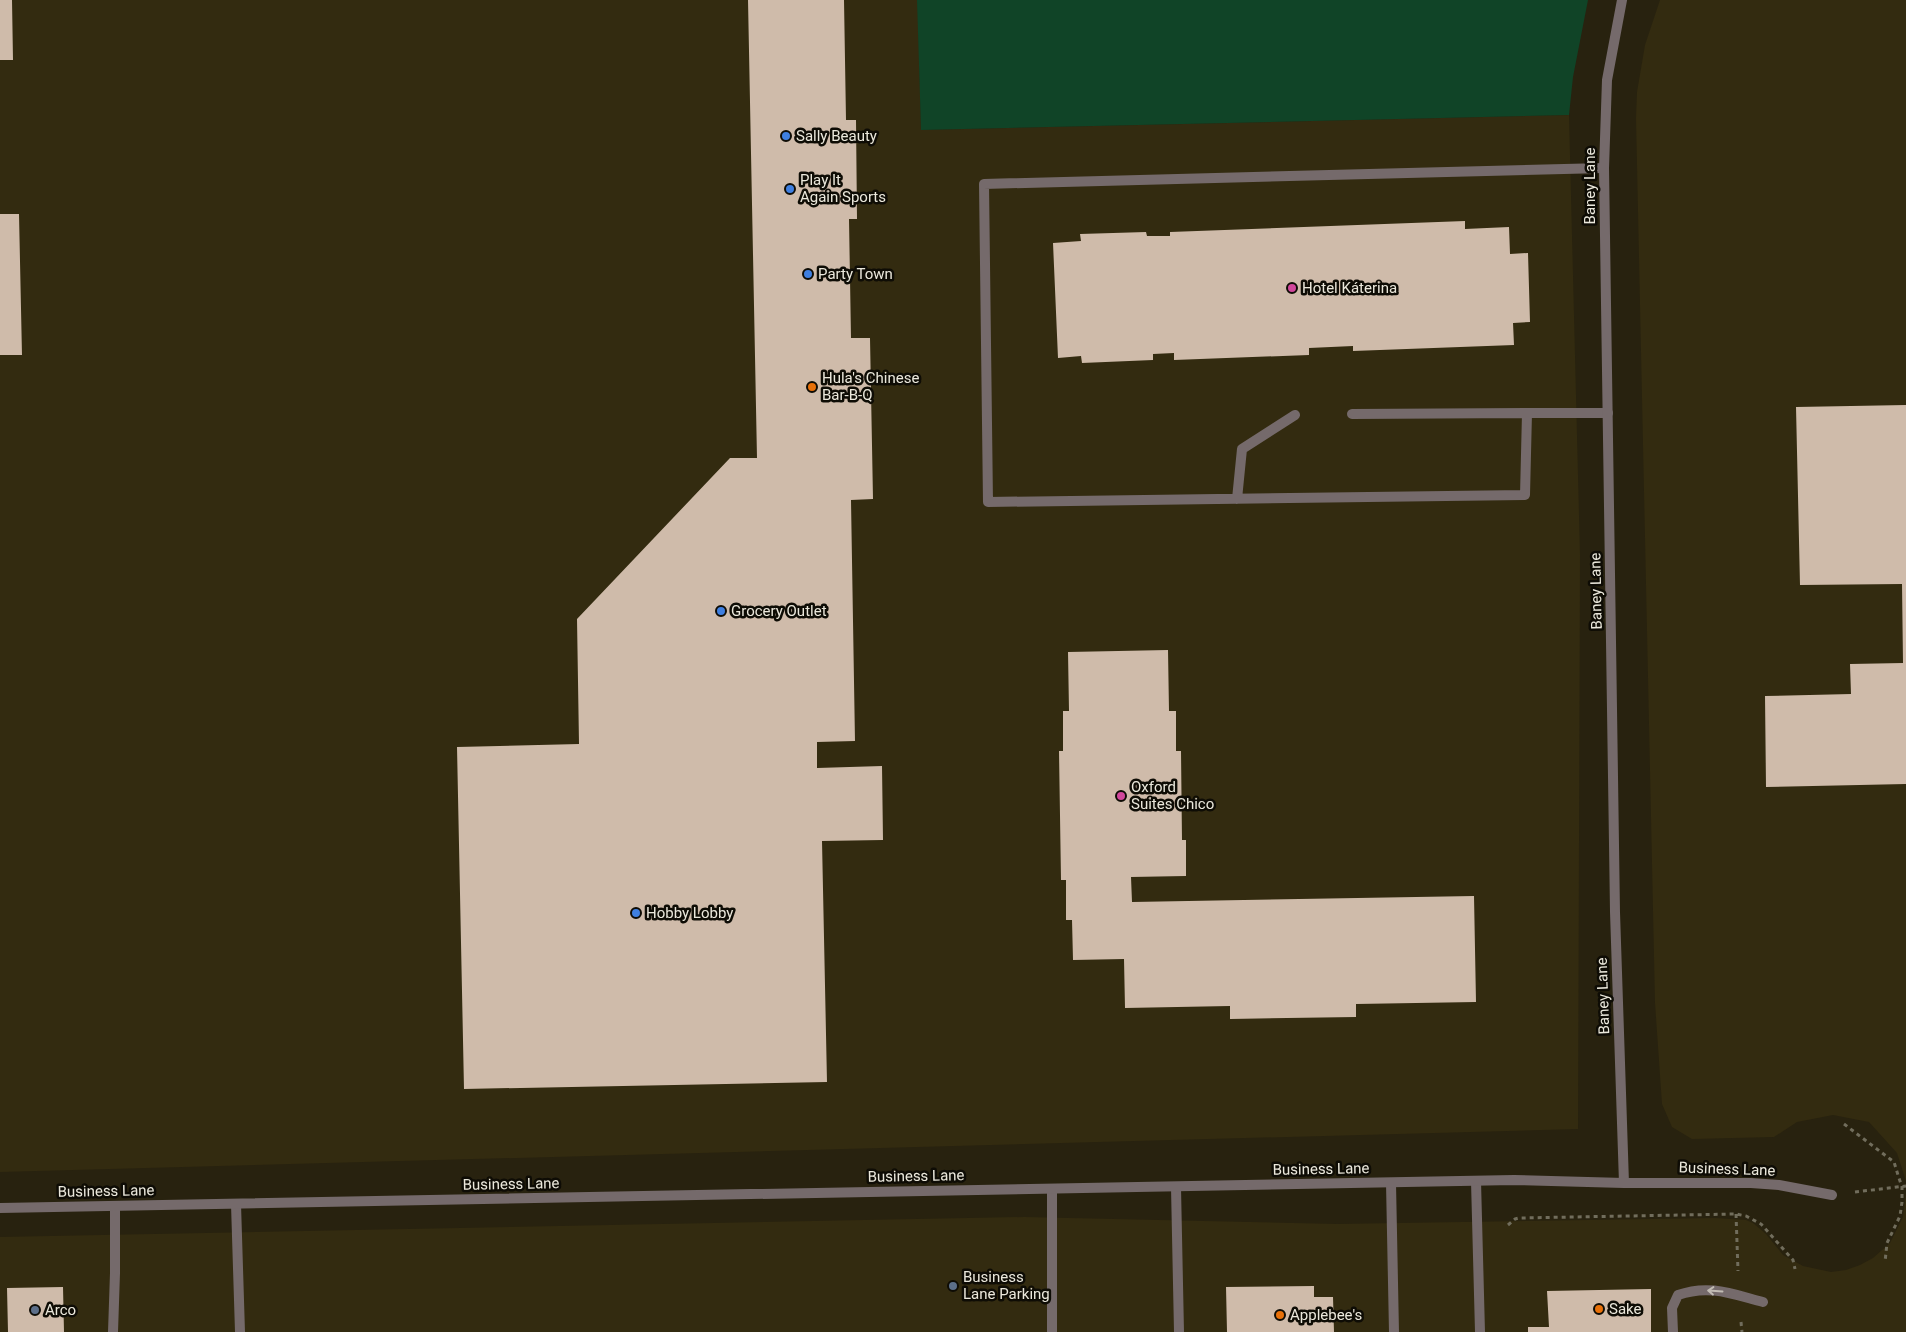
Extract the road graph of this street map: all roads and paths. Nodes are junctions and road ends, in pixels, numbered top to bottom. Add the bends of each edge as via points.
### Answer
1 (1622, 0) edge
2 (1604, 168) junction
3 (1527, 413) junction
4 (1608, 413) junction
5 (1352, 414) dead end
6 (1295, 415) dead end
7 (1237, 499) junction
8 (1844, 1124) dead end
9 (1476, 1181) junction
10 (1391, 1183) junction
11 (1624, 1183) junction
12 (1904, 1186) edge
13 (1176, 1187) junction
14 (1052, 1189) junction
15 (1832, 1195) joint
16 (236, 1204) junction
17 (115, 1206) junction
18 (0, 1208) edge
19 (1508, 1225) dead end
20 (1885, 1262) dead end
21 (1795, 1269) dead end
22 (1762, 1302) dead end
23 (113, 1332) edge
24 (240, 1332) edge
25 (1052, 1332) edge
26 (1179, 1332) edge
27 (1394, 1332) edge
28 (1480, 1332) edge
29 (1673, 1332) edge

1 - 2 street, Baney Lane via 1607,80
2 - 4 street, Baney Lane
2 - 7 street via 984,184 988,502
3 - 4 street
3 - 5 street
3 - 7 street via 1525,495
4 - 11 street, Baney Lane via 1615,912
6 - 7 street via 1242,449
8 - 12 path via 1894,1162
9 - 10 street, Business Lane
9 - 11 street, Business Lane
9 - 28 street
10 - 13 street, Business Lane
10 - 27 street
11 - 15 street, Business Lane via 1751,1183
12 - 15 path
12 - 20 path via 1900,1216 1884,1252
13 - 14 street, Business Lane
13 - 26 street
14 - 16 street, Business Lane
14 - 25 street
16 - 17 street, Business Lane
16 - 24 street
17 - 18 street, Business Lane
17 - 23 street
19 - 21 path via 1519,1218 1736,1214 1760,1224 1793,1260
22 -> 29 street via 1720,1290 1693,1290 1678,1296 1672,1308

